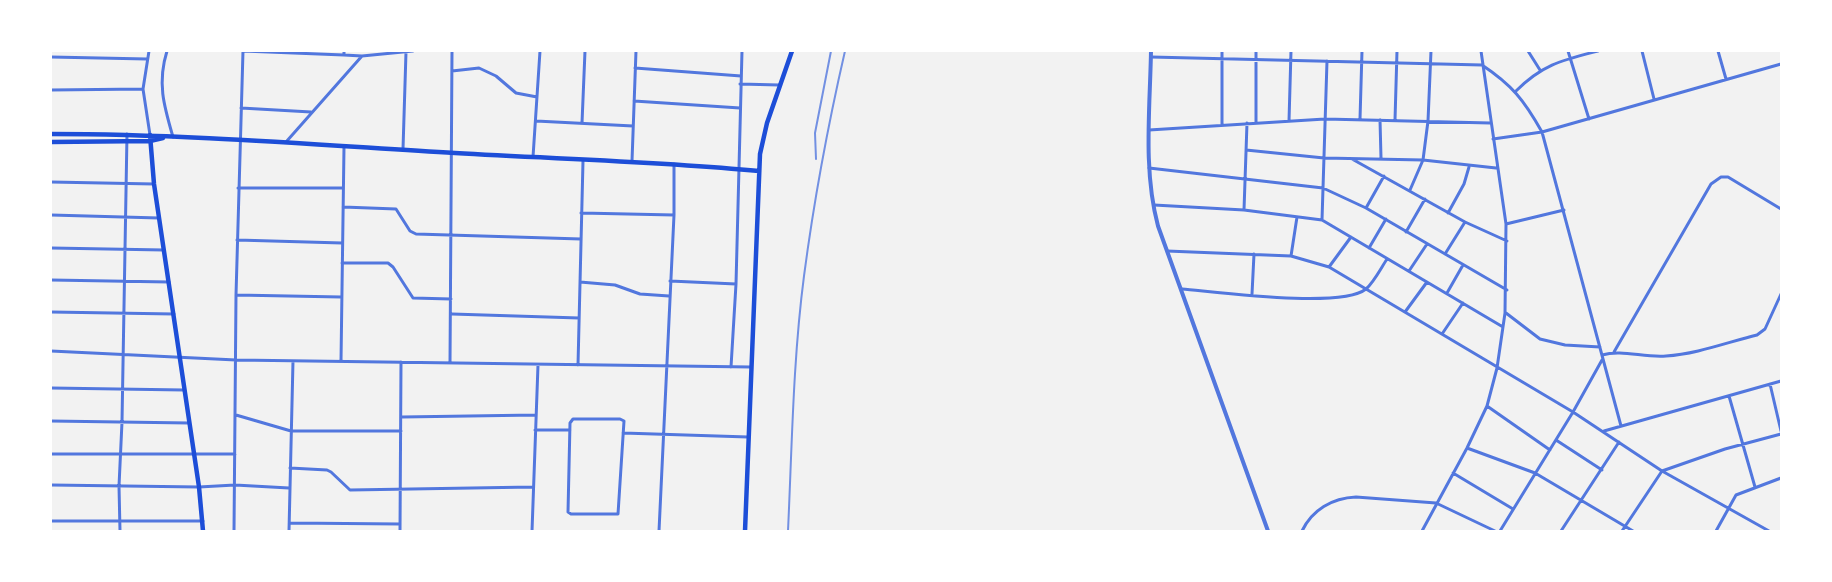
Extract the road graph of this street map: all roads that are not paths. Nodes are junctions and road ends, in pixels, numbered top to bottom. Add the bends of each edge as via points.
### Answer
1 (149, 51) edge
2 (167, 51) edge
3 (406, 51) edge
4 (413, 51) edge
5 (452, 51) edge
6 (540, 51) edge
7 (585, 51) edge
8 (636, 51) edge
9 (742, 51) edge
10 (792, 51) edge
11 (1151, 51) edge
12 (1222, 51) edge
13 (1256, 51) edge
14 (1291, 51) edge
15 (1362, 51) edge
16 (1397, 51) edge
17 (1431, 51) edge
18 (1481, 51) edge
19 (1528, 51) edge
20 (1568, 51) edge
21 (1598, 51) edge
22 (1642, 51) edge
23 (1718, 51) edge
24 (344, 53) edge
25 (362, 56) junction
26 (51, 57) edge
27 (1151, 57) junction
28 (1570, 58) junction
29 (147, 59) junction
30 (1222, 59) junction
31 (1256, 60) junction
32 (1291, 61) junction
33 (1327, 62) junction
34 (1362, 62) junction
35 (1397, 63) junction
36 (1431, 64) junction
37 (1781, 64) edge
38 (1482, 65) junction
39 (635, 68) junction
40 (451, 70) junction
41 (1540, 70) junction
42 (741, 76) junction
43 (1726, 79) junction
44 (740, 84) junction
45 (779, 85) junction
46 (143, 89) junction
47 (51, 90) edge
48 (1516, 91) junction
49 (537, 97) junction
50 (1654, 99) junction
51 (634, 100) junction
52 (241, 108) junction
53 (740, 108) junction
54 (311, 112) junction
55 (1325, 119) junction
56 (1589, 119) junction
57 (1360, 120) junction
58 (1380, 120) junction
59 (1395, 120) junction
60 (536, 121) junction
61 (1289, 121) junction
62 (1428, 121) junction
63 (582, 123) junction
64 (1248, 123) junction
65 (1256, 123) junction
66 (1490, 123) junction
67 (1222, 125) junction
68 (633, 126) junction
69 (1149, 130) junction
70 (1542, 132) junction
71 (51, 134) edge
72 (127, 134) junction
73 (150, 135) junction
74 (166, 137) junction
75 (173, 137) junction
76 (240, 139) junction
77 (1493, 139) junction
78 (150, 141) junction
79 (51, 142) edge
80 (127, 142) junction
81 (286, 142) junction
82 (344, 146) junction
83 (403, 149) junction
84 (1246, 150) junction
85 (452, 153) junction
86 (534, 157) junction
87 (1324, 158) junction
88 (1350, 158) junction
89 (1382, 158) junction
90 (1422, 160) junction
91 (583, 161) junction
92 (632, 163) junction
93 (674, 164) junction
94 (1469, 166) junction
95 (1149, 168) junction
96 (1497, 168) junction
97 (740, 169) junction
98 (759, 171) junction
99 (1384, 176) junction
100 (1245, 179) junction
101 (51, 182) edge
102 (126, 184) junction
103 (154, 184) junction
104 (238, 188) junction
105 (344, 188) junction
106 (1323, 188) junction
107 (1410, 190) junction
108 (1425, 199) junction
109 (1152, 205) junction
110 (343, 207) junction
111 (1366, 208) junction
112 (1781, 209) edge
113 (1244, 210) junction
114 (1564, 210) junction
115 (581, 213) junction
116 (1448, 213) junction
117 (51, 215) edge
118 (674, 215) junction
119 (1297, 217) junction
120 (125, 218) junction
121 (159, 218) junction
122 (1386, 219) junction
123 (1322, 220) junction
124 (1465, 222) junction
125 (1506, 224) junction
126 (1406, 232) junction
127 (452, 235) junction
128 (1351, 237) junction
129 (581, 239) junction
130 (237, 240) junction
131 (1507, 241) junction
132 (342, 243) junction
133 (1426, 244) junction
134 (51, 248) edge
135 (1369, 248) junction
136 (125, 249) junction
137 (164, 250) junction
138 (1167, 251) junction
139 (1254, 254) junction
140 (1444, 254) junction
141 (1291, 255) junction
142 (1387, 259) junction
143 (342, 263) junction
144 (1463, 265) junction
145 (1329, 267) junction
146 (1409, 271) junction
147 (51, 280) edge
148 (670, 281) junction
149 (124, 282) junction
150 (169, 282) junction
151 (580, 282) junction
152 (1427, 282) junction
153 (736, 284) junction
154 (1182, 289) junction
155 (1366, 289) junction
156 (1507, 290) junction
157 (1447, 293) junction
158 (1781, 294) edge
159 (236, 295) junction
160 (1252, 295) junction
161 (669, 296) junction
162 (341, 297) junction
163 (451, 299) junction
164 (1463, 303) junction
165 (51, 312) edge
166 (124, 312) junction
167 (1405, 313) junction
168 (1505, 313) junction
169 (174, 314) junction
170 (451, 314) junction
171 (579, 318) junction
172 (1503, 327) junction
173 (1442, 334) junction
174 (1600, 347) junction
175 (51, 351) edge
176 (1614, 351) junction
177 (124, 355) junction
178 (180, 357) junction
179 (1602, 357) junction
180 (236, 360) junction
181 (293, 361) junction
182 (340, 361) junction
183 (402, 362) junction
184 (450, 363) junction
185 (538, 364) junction
186 (578, 365) junction
187 (666, 367) junction
188 (731, 367) junction
189 (751, 367) junction
190 (1497, 368) junction
191 (1781, 381) edge
192 (1770, 384) junction
193 (51, 388) edge
194 (123, 389) junction
195 (184, 390) junction
196 (1730, 396) junction
197 (1487, 406) junction
198 (1573, 412) junction
199 (236, 415) junction
200 (536, 415) junction
201 (402, 417) junction
202 (51, 421) edge
203 (122, 422) junction
204 (189, 423) junction
205 (1621, 426) junction
206 (535, 430) junction
207 (570, 430) junction
208 (291, 431) junction
209 (401, 431) junction
210 (1603, 431) junction
211 (623, 433) junction
212 (1781, 433) edge
213 (663, 434) junction
214 (748, 437) junction
215 (1556, 440) junction
216 (1619, 442) junction
217 (1743, 444) junction
218 (1467, 448) junction
219 (1550, 450) junction
220 (51, 454) edge
221 (122, 454) junction
222 (236, 454) junction
223 (194, 455) junction
224 (290, 468) junction
225 (1602, 470) junction
226 (1662, 471) junction
227 (1453, 473) junction
228 (1535, 473) junction
229 (1781, 478) edge
230 (51, 484) edge
231 (235, 484) junction
232 (119, 486) junction
233 (199, 487) junction
234 (533, 487) junction
235 (1755, 487) junction
236 (289, 488) junction
237 (401, 489) junction
238 (1582, 500) junction
239 (1436, 503) junction
240 (1513, 509) junction
241 (1728, 509) junction
242 (120, 520) junction
243 (51, 521) edge
244 (203, 521) junction
245 (290, 523) junction
246 (400, 524) junction
247 (1625, 526) junction
248 (120, 531) edge
249 (203, 531) edge
250 (234, 531) edge
251 (289, 531) edge
252 (400, 531) edge
253 (532, 531) edge
254 (659, 531) edge
255 (745, 531) edge
256 (1268, 531) edge
257 (1302, 531) edge
258 (1422, 531) edge
259 (1495, 531) edge
260 (1500, 531) edge
261 (1561, 531) edge
262 (1622, 531) edge
263 (1633, 531) edge
264 (1716, 531) edge
265 (1768, 531) edge

1 - 29 street
2 - 75 street via 161,90
3 - 4 street
3 - 25 street
3 - 83 street
5 - 40 street
6 - 49 street
7 - 63 street
8 - 39 street
9 - 42 street
10 - 45 main road
11 - 27 street
12 - 30 street
13 - 31 street
14 - 32 street
15 - 34 street
16 - 35 street
17 - 36 street
18 - 38 street
19 - 41 street
20 - 28 street
21 - 28 street
22 - 50 street
23 - 43 street
24 - 25 street
24 - 52 street via 243,51
25 - 54 street
26 - 29 street
27 - 30 street
27 - 69 street
28 - 41 street
28 - 56 street
29 - 46 street
30 - 31 street
30 - 67 street
31 - 32 street
31 - 65 street
32 - 33 street
32 - 61 street
33 - 34 street
33 - 55 street
34 - 35 street
34 - 57 street
35 - 36 street
35 - 59 street
36 - 38 street
36 - 62 street
37 - 43 street
38 - 48 street
38 - 66 street
39 - 42 street
39 - 51 street
40 - 49 street via 479,68 516,93
40 - 85 street
41 - 48 street
42 - 44 street
43 - 50 street
44 - 45 street
44 - 53 street
45 - 98 main road via 763,139
46 - 47 street
46 - 73 street
48 - 70 street
49 - 60 street
50 - 56 street
51 - 53 street
51 - 68 street
52 - 54 street
52 - 76 street
53 - 97 street
54 - 81 street
55 - 57 street
55 - 61 street
55 - 87 street
56 - 70 street
57 - 58 street
58 - 59 street
58 - 89 street
59 - 62 street
60 - 63 street
60 - 86 street
61 - 65 street
62 - 66 street
62 - 90 street
63 - 68 street
64 - 65 street
64 - 67 street
64 - 84 street
66 - 77 street
67 - 69 street
68 - 92 street
69 - 95 street
70 - 77 street
70 - 114 street
71 - 72 main road
72 - 73 main road
72 - 80 street
73 - 74 main road
73 - 78 main road
74 - 75 main road
74 - 78 main road
75 - 76 main road
76 - 81 main road
76 - 104 street
77 - 96 street
78 - 80 main road
78 - 103 main road
79 - 80 main road
80 - 102 street
81 - 82 main road
82 - 83 main road
82 - 105 street
83 - 85 main road
84 - 87 street
84 - 100 street
85 - 86 main road
85 - 127 street
86 - 91 main road
87 - 88 street
87 - 106 street
88 - 89 street
88 - 99 street
89 - 90 street
90 - 94 street
90 - 107 street
91 - 92 main road
91 - 115 street
92 - 93 main road
93 - 97 main road
93 - 118 street
94 - 96 street
94 - 116 street
95 - 100 street
95 - 109 street
96 - 125 street
97 - 98 main road
97 - 153 street
98 - 189 main road
99 - 107 street
99 - 111 street
100 - 106 street
100 - 113 street
101 - 102 street
102 - 103 street
102 - 120 street
103 - 121 main road
104 - 105 street
104 - 130 street
105 - 110 street
106 - 111 street
106 - 123 street
107 - 108 street
108 - 116 street
108 - 126 street
109 - 113 street
109 - 138 street
110 - 127 street via 396,209 413,233
110 - 132 street
111 - 122 street
112 - 176 street via 1728,177 1716,179
113 - 119 street
114 - 125 street
114 - 174 street
115 - 118 street
115 - 129 street
116 - 124 street
117 - 120 street
118 - 148 street
119 - 123 street
119 - 141 street
120 - 121 street
120 - 136 street
121 - 137 main road
122 - 126 street
122 - 135 street
123 - 128 street
124 - 131 street
124 - 140 street
125 - 131 street
126 - 133 street
127 - 129 street
127 - 163 street
128 - 135 street
128 - 145 street
129 - 151 street
130 - 132 street
130 - 159 street
131 - 156 street
132 - 143 street
133 - 140 street
133 - 146 street
134 - 136 street
135 - 142 street
136 - 137 street
136 - 149 street
137 - 150 main road
138 - 139 street
138 - 154 street
139 - 141 street
139 - 160 street
140 - 144 street
141 - 145 street
142 - 146 street
142 - 155 street
143 - 162 street
143 - 163 street via 388,263 412,298
144 - 156 street
144 - 157 street
145 - 155 street
146 - 152 street
147 - 149 street
148 - 153 street
148 - 161 street
149 - 150 street
149 - 166 street
150 - 169 main road
151 - 161 street
151 - 171 street
152 - 157 street
152 - 167 street
153 - 188 street
154 - 160 street
154 - 256 street
155 - 160 street via 1329,298
155 - 167 street
156 - 168 street
157 - 164 street
158 - 176 street via 1765,329 1757,335 1673,355 1642,356
159 - 162 street
159 - 180 street
161 - 187 street
162 - 182 street
163 - 170 street
164 - 172 street
164 - 173 street
165 - 166 street
166 - 169 street
166 - 177 street
167 - 173 street
168 - 172 street
168 - 174 street via 1540,339
169 - 178 main road
170 - 171 street
170 - 184 street
171 - 186 street
172 - 190 street
173 - 190 street
174 - 179 street
175 - 177 street
176 - 179 street
177 - 178 street
177 - 194 street
178 - 180 street
178 - 195 main road
179 - 198 street
179 - 205 street
180 - 181 street
180 - 199 street
181 - 182 street
181 - 208 street
182 - 183 street
183 - 184 street
183 - 201 street
184 - 185 street
185 - 186 street
185 - 200 street
186 - 187 street
187 - 188 street
187 - 213 street
188 - 189 street
189 - 214 main road
190 - 197 street
190 - 198 street
191 - 192 street
192 - 196 street
192 - 212 street
193 - 194 street
194 - 195 street
194 - 203 street
195 - 204 main road
196 - 205 street
196 - 217 street
197 - 218 street
197 - 219 street
198 - 210 street
198 - 215 street
199 - 208 street
199 - 222 street
200 - 201 street
200 - 206 street
201 - 209 street
202 - 203 street
203 - 204 street
203 - 221 street
204 - 223 main road
205 - 210 street
206 - 207 street
206 - 234 street
207 - 211 street via 573,419 620,418 624,421
207 - 211 street via 567,511 571,514 619,513
208 - 209 street
208 - 224 street
209 - 237 street
210 - 216 street
211 - 213 street
212 - 217 street
213 - 214 street
213 - 254 street
214 - 255 main road
215 - 219 street
215 - 225 street
216 - 225 street
216 - 226 street
217 - 226 street
217 - 235 street
218 - 227 street
218 - 228 street
219 - 228 street
220 - 221 street
221 - 223 street
221 - 232 street
222 - 223 street
222 - 231 street
223 - 233 main road
224 - 236 street
224 - 237 street via 327,470 350,490
225 - 238 street
226 - 241 street
226 - 247 street
227 - 239 street
227 - 240 street
228 - 238 street
228 - 240 street
229 - 235 street
230 - 232 street
231 - 233 street
231 - 236 street
231 - 250 street
232 - 233 street
232 - 242 street
233 - 244 main road
234 - 237 street
234 - 253 street
235 - 241 street via 1736,495
236 - 245 street
237 - 246 street
238 - 247 street
238 - 261 street
239 - 257 street via 1345,498 1320,509
239 - 258 street
239 - 259 street
240 - 260 street
241 - 264 street
241 - 265 street
242 - 243 street
242 - 244 street
242 - 248 street
244 - 249 main road
245 - 246 street
245 - 251 street
246 - 252 street
247 - 262 street
247 - 263 street

